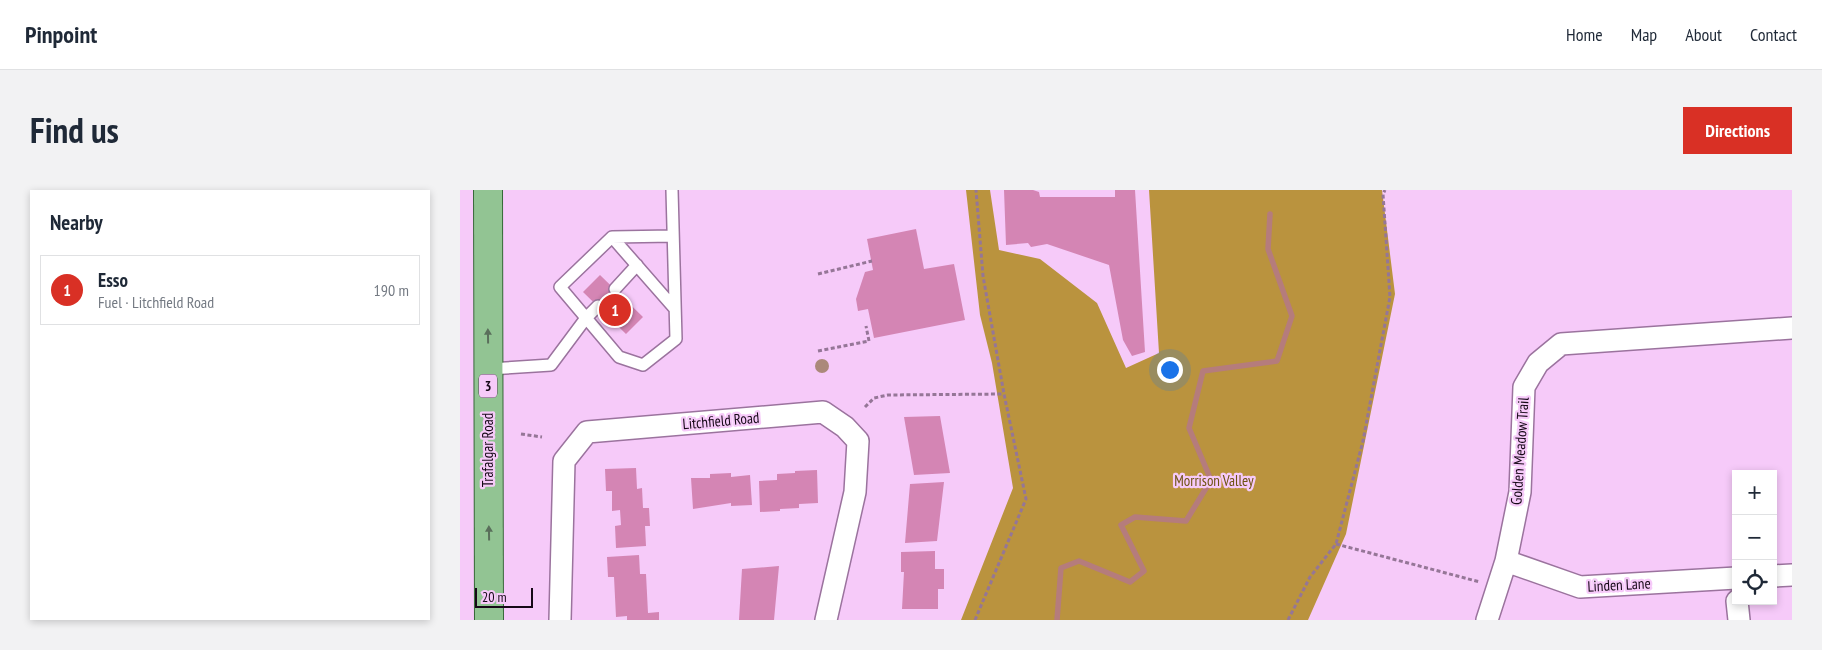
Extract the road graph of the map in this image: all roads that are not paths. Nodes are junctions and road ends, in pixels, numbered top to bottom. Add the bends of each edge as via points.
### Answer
1 (488, 190) edge
2 (672, 190) edge
3 (674, 236) junction
4 (612, 237) junction
5 (637, 266) junction
6 (615, 289) dead end
7 (598, 306) dead end
8 (675, 309) junction
9 (586, 318) junction
10 (1792, 328) edge
11 (489, 369) junction
12 (1506, 561) junction
13 (1792, 575) edge
14 (1777, 576) edge
15 (1732, 584) edge
16 (1737, 605) edge
17 (488, 620) edge
18 (560, 620) edge
19 (826, 620) edge
20 (1487, 620) edge
21 (1739, 620) edge

11 -> 1 main road, Trafalgar Road / 3
2 - 3 lane
3 - 4 lane
3 - 8 lane
4 - 5 lane
4 - 9 lane via 560,287
5 - 6 lane
5 - 8 lane
7 - 9 lane
8 - 9 lane via 676,339 642,365 620,357
9 - 11 lane via 551,366
10 - 12 street, Golden Meadow Trail via 1561,344 1538,363 1524,387 1520,492
17 -> 11 main road, Trafalgar Road / 3
12 - 15 street, Linden Lane via 1580,587
12 - 20 street, Golden Meadow Trail
13 - 14 street
16 - 21 street
18 - 19 street, Litchfield Road via 564,460 587,432 823,412 845,427 858,442 854,492

